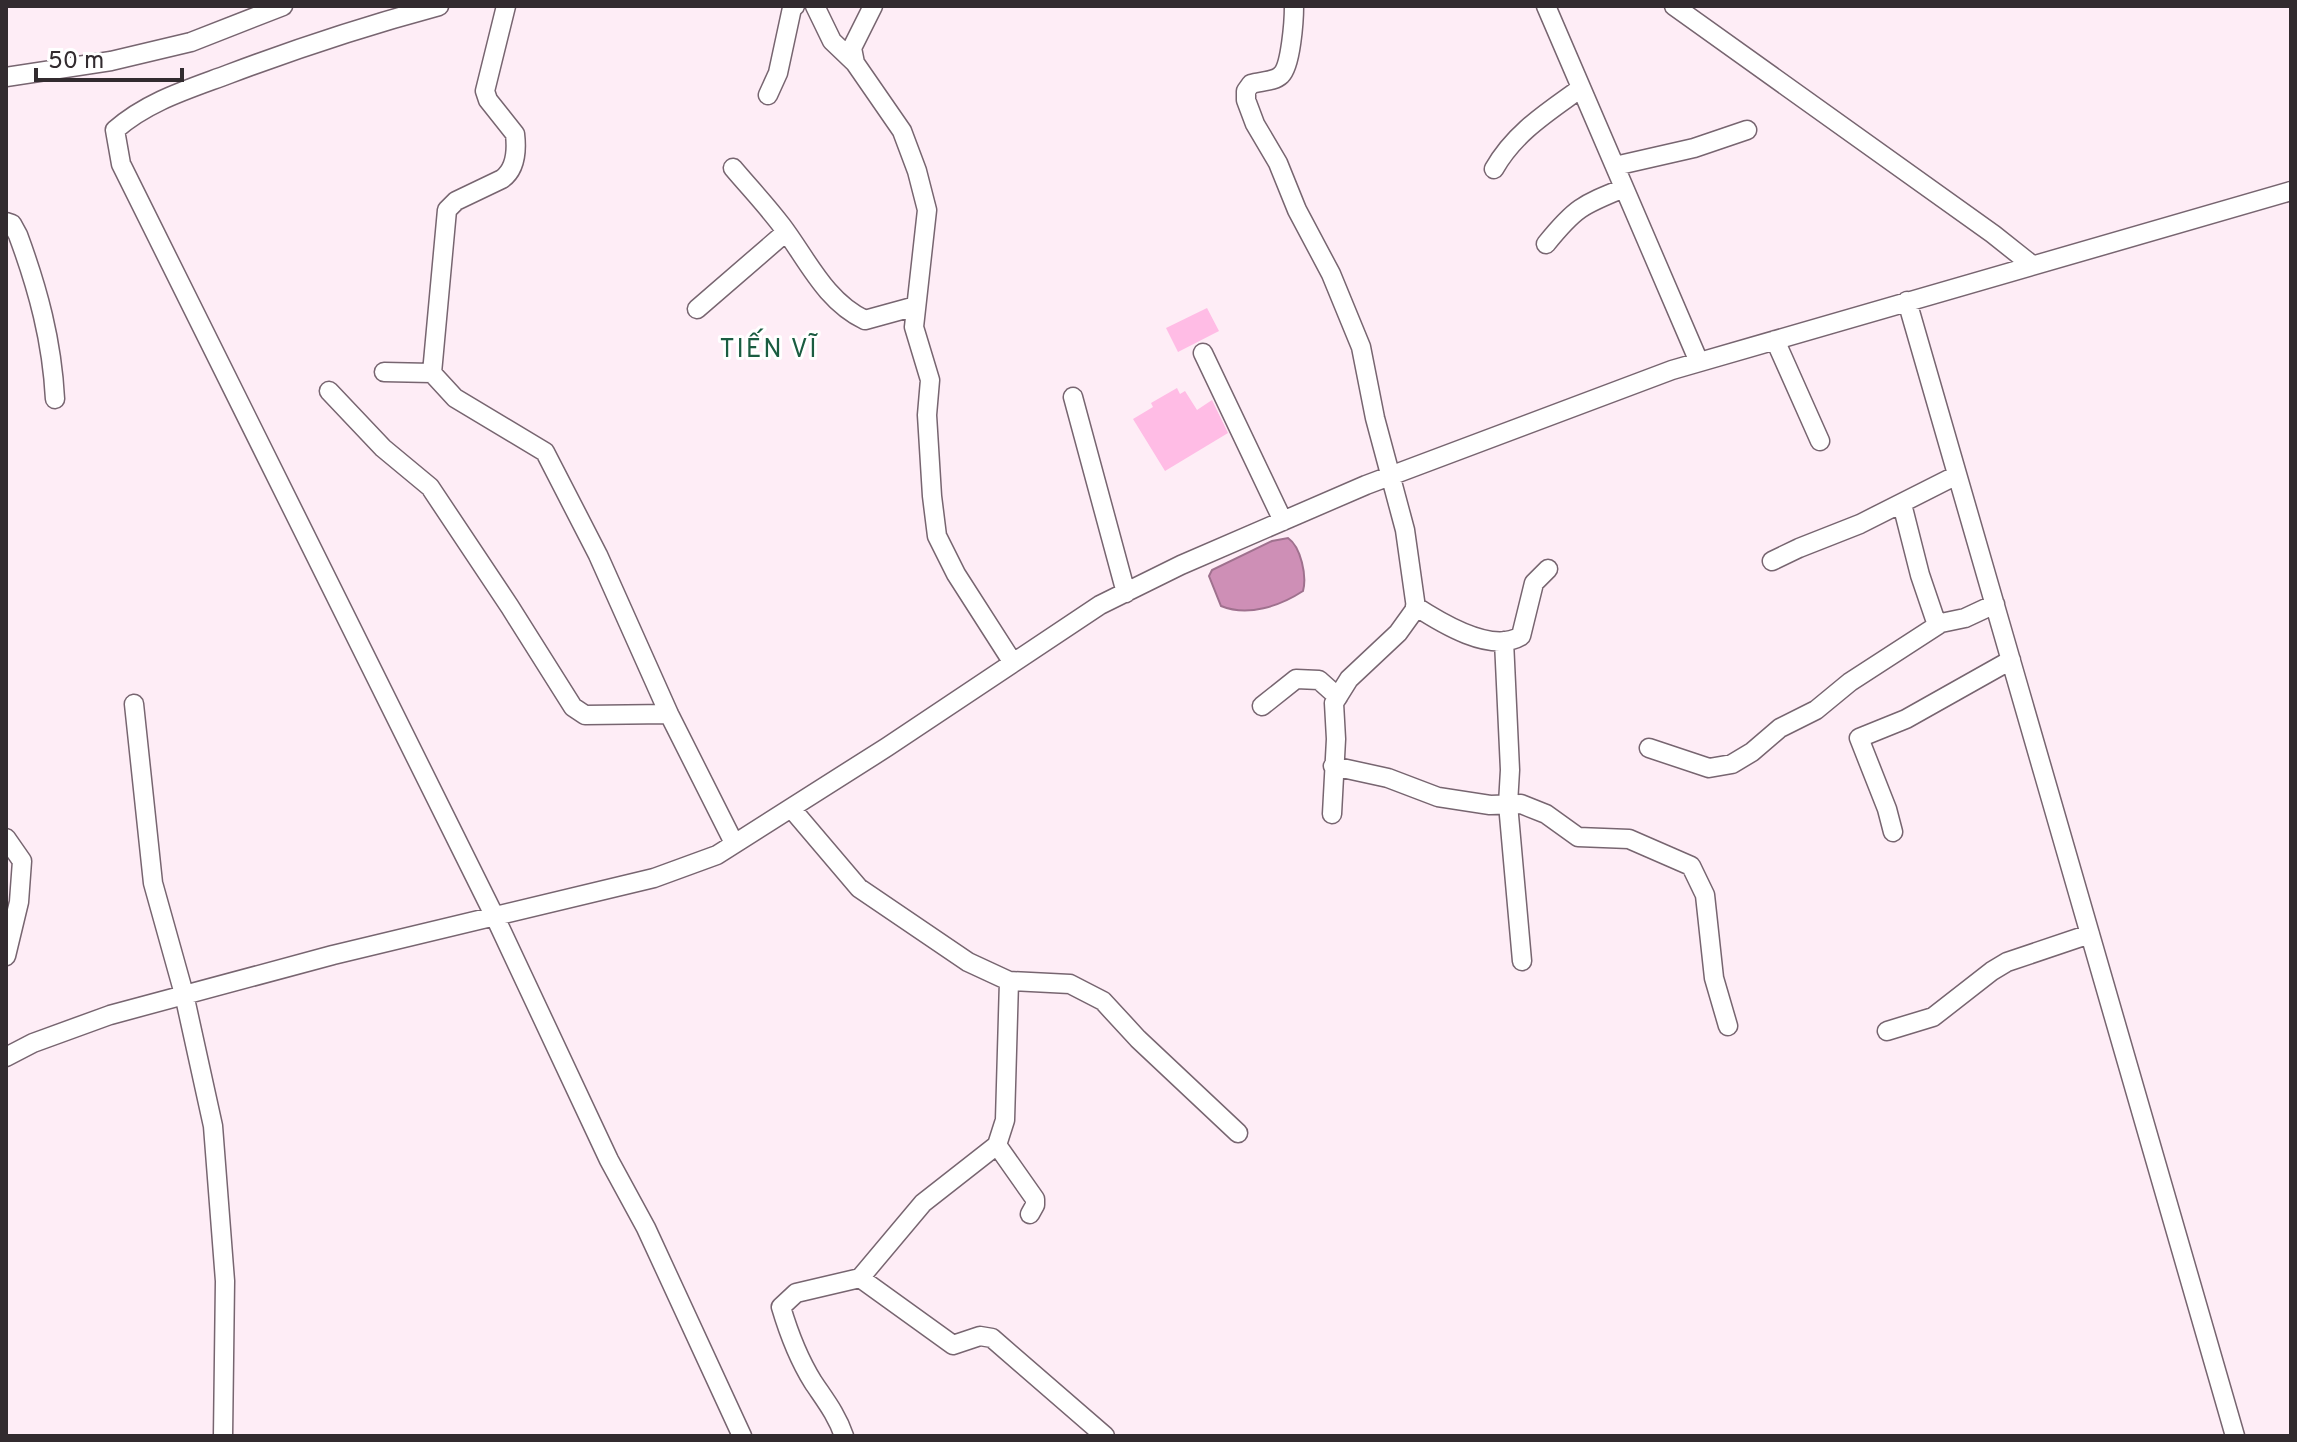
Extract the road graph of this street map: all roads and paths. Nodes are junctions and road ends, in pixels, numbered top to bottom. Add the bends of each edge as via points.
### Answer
1 (283, 6) edge
2 (439, 6) edge
3 (506, 6) edge
4 (795, 6) edge
5 (815, 6) edge
6 (873, 6) edge
7 (1294, 6) edge
8 (1546, 6) edge
9 (1674, 6) edge
10 (855, 63) junction
11 (6, 77) edge
12 (1581, 88) junction
13 (768, 95) dead end
14 (1747, 130) dead end
15 (1615, 166) junction
16 (733, 168) dead end
17 (1494, 169) dead end
18 (1624, 188) junction
19 (2291, 191) edge
20 (6, 222) edge
21 (786, 232) junction
22 (1546, 244) dead end
23 (2032, 265) junction
24 (1907, 301) junction
25 (916, 306) junction
26 (697, 309) dead end
27 (1775, 340) junction
28 (1203, 353) dead end
29 (1699, 362) junction
30 (384, 372) dead end
31 (432, 373) junction
32 (329, 391) dead end
33 (1073, 397) dead end
34 (55, 399) dead end
35 (1820, 441) dead end
36 (1957, 475) junction
37 (1392, 476) junction
38 (1902, 504) junction
39 (1283, 521) junction
40 (1772, 561) dead end
41 (1548, 569) dead end
42 (1126, 593) junction
43 (1995, 604) junction
44 (1415, 606) junction
45 (1937, 625) junction
46 (1504, 641) junction
47 (2011, 660) junction
48 (1013, 663) junction
49 (1338, 697) junction
50 (134, 704) dead end
51 (1262, 706) dead end
52 (669, 714) junction
53 (1649, 748) dead end
54 (1333, 766) junction
55 (1508, 804) junction
56 (791, 808) junction
57 (1332, 814) dead end
58 (1893, 832) dead end
59 (6, 838) edge
60 (734, 843) junction
61 (495, 917) junction
62 (2090, 934) junction
63 (6, 956) edge
64 (1522, 961) dead end
65 (1009, 981) junction
66 (184, 994) junction
67 (1728, 1026) dead end
68 (1887, 1031) dead end
69 (6, 1057) edge
70 (1238, 1133) dead end
71 (997, 1145) junction
72 (1030, 1214) dead end
73 (860, 1278) junction
74 (223, 1436) edge
75 (742, 1436) edge
76 (844, 1436) edge
77 (1105, 1436) edge
78 (2235, 1436) edge

1 - 11 street via 191,42
2 - 61 street via 172,95 133,114 115,130 121,164
3 - 31 street via 485,91 515,134 514,165 509,174 447,210
4 - 13 street
5 - 10 street via 832,41
6 - 10 street via 852,48
7 - 37 street via 1284,73 1251,84 1246,100 1358,339
8 - 12 street
9 - 23 street
10 - 25 street via 902,131 927,210
12 - 15 street
12 - 17 street via 1515,139
14 - 15 street
15 - 18 street
16 - 21 street
18 - 22 street via 1570,214
18 - 29 street
19 - 23 street
20 - 34 street via 18,235 44,315
21 - 25 street via 849,312 865,320
21 - 26 street
23 - 24 street
24 - 27 street
24 - 36 street
25 - 48 street via 914,327 930,380 927,415 937,536
27 - 29 street
27 - 35 street
28 - 39 street
29 - 37 street
30 - 31 street
31 - 52 street via 455,398 545,452
32 - 52 street via 383,448 430,487 573,707 585,715
33 - 42 street
36 - 38 street
36 - 43 street
37 - 39 street
37 - 44 street
38 - 40 street
38 - 45 street
39 - 42 street
41 - 46 street via 1534,583 1521,636
42 - 48 street
43 - 45 street
43 - 47 street
44 - 46 street via 1446,627
44 - 49 street via 1398,633 1349,679
45 - 53 street via 1732,764 1709,768
46 - 55 street
47 - 58 street via 1906,719 1859,738
47 - 62 street
48 - 56 street
49 - 51 street via 1319,680 1296,679
49 - 54 street
50 - 66 street via 153,883
52 - 60 street
54 - 55 street via 1388,778 1438,797
54 - 57 street
55 - 64 street
55 - 67 street via 1546,814 1578,837 1629,839 1691,866 1705,895 1714,978
56 - 60 street
56 - 65 street via 859,888 968,962
59 - 63 street via 22,861
60 - 61 street via 717,855 654,878
61 - 66 street
61 - 75 street
62 - 68 street via 2007,962 1933,1017
62 - 78 street
65 - 70 street via 1070,984 1103,1001
65 - 71 street via 1005,1120
66 - 69 street via 110,1015
66 - 74 street via 215,1148 225,1281
71 - 72 street via 1035,1199
71 - 73 street via 923,1203
73 - 76 street via 796,1293 781,1307 793,1347
73 - 77 street via 953,1345 980,1336 992,1338

